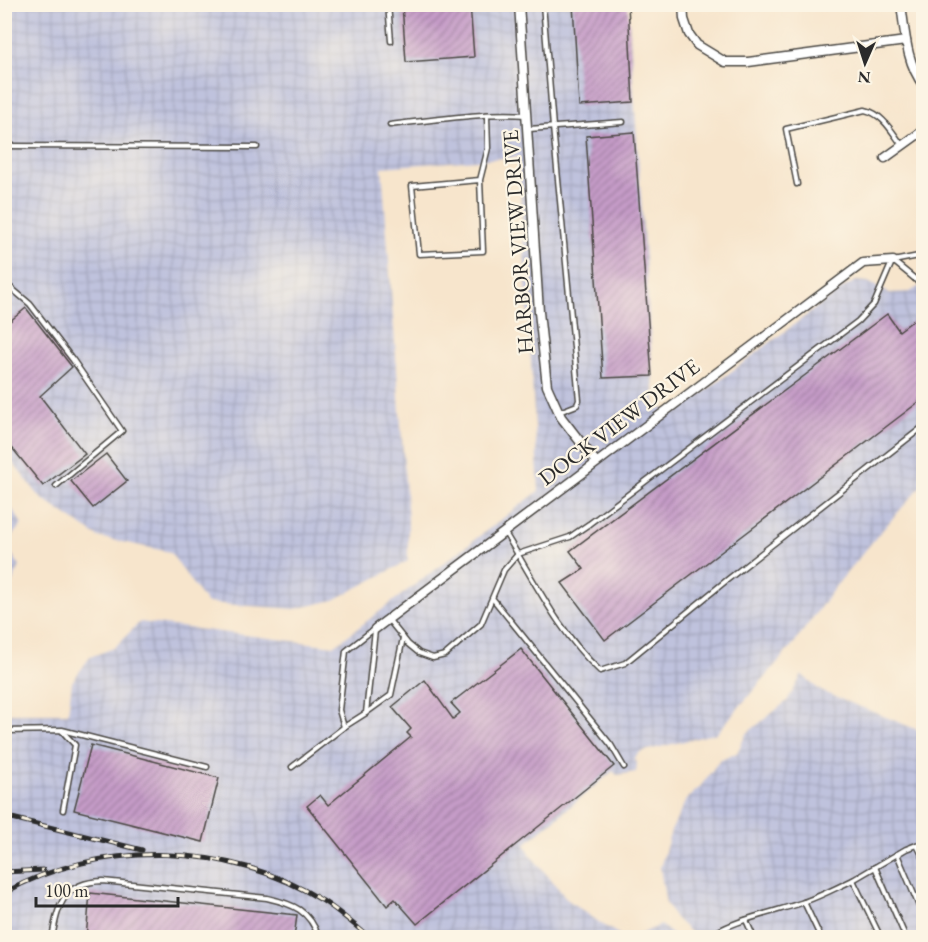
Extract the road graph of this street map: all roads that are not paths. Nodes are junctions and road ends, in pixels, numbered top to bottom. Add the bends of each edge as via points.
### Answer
1 (388, 4) edge
2 (519, 4) edge
3 (543, 4) edge
4 (683, 4) edge
5 (901, 4) edge
6 (391, 41) dead end
7 (906, 41) junction
8 (924, 86) edge
9 (487, 115) junction
10 (527, 115) junction
11 (623, 122) dead end
12 (390, 125) dead end
13 (553, 127) junction
14 (528, 129) junction
15 (924, 130) edge
16 (4, 146) edge
17 (903, 146) junction
18 (257, 147) dead end
19 (885, 158) dead end
20 (480, 180) junction
21 (797, 184) dead end
22 (924, 255) edge
23 (892, 261) junction
24 (915, 279) junction
25 (924, 282) edge
26 (6, 285) edge
27 (924, 289) edge
28 (558, 412) junction
29 (924, 426) edge
30 (596, 462) junction
31 (56, 486) dead end
32 (503, 531) junction
33 (518, 554) junction
34 (492, 599) junction
35 (387, 618) junction
36 (375, 629) junction
37 (403, 638) junction
38 (366, 713) junction
39 (344, 727) junction
40 (62, 730) junction
41 (4, 731) edge
42 (207, 767) dead end
43 (291, 767) dead end
44 (624, 767) dead end
45 (63, 810) dead end
46 (924, 842) edge
47 (917, 845) junction
48 (897, 854) junction
49 (924, 859) edge
50 (875, 867) junction
51 (853, 880) junction
52 (804, 902) junction
53 (924, 918) edge
54 (746, 920) junction
55 (52, 938) edge
56 (319, 938) edge
57 (710, 938) edge
58 (754, 938) edge
59 (821, 938) edge
60 (881, 938) edge
61 (906, 938) edge

1 - 6 lane
2 - 10 street, HARBOR VIEW DRIVE
3 - 13 lane
4 - 7 street via 684,19 697,45 725,62
5 - 7 street
7 - 8 street
9 - 10 lane
9 - 12 lane
9 - 20 lane via 488,148
10 - 14 street, HARBOR VIEW DRIVE
11 - 13 lane
13 - 14 lane
13 - 28 lane via 579,400 577,405
14 - 28 street, HARBOR VIEW DRIVE via 539,312 547,386
15 - 17 street
16 - 18 lane
17 - 19 street
17 - 21 lane via 873,112 786,129
20 - 20 lane via 483,251 419,254 412,186
22 - 23 lane
23 - 24 lane
23 - 30 street, DOCK VIEW DRIVE via 863,263
23 - 33 lane via 874,304 858,321 589,524 570,537
24 - 25 lane
24 - 27 lane
26 - 31 lane via 30,304 122,431
28 - 30 street, HARBOR VIEW DRIVE
29 - 33 lane via 625,663 600,670 585,657
30 - 32 street, DOCK VIEW DRIVE
32 - 33 lane
32 - 35 street, DOCK VIEW DRIVE
33 - 34 lane via 504,570
34 - 37 lane via 481,624 446,655 433,658 419,653
34 - 44 lane via 611,745
35 - 36 street, DOCK VIEW DRIVE
35 - 37 lane
36 - 38 lane
36 - 39 lane via 346,651 339,710
37 - 38 lane via 391,695
38 - 39 lane
39 - 43 lane
40 - 41 lane
40 - 42 lane
40 - 45 lane via 75,746
46 - 47 lane
47 - 48 lane
47 - 49 lane
48 - 50 lane
48 - 53 lane
50 - 51 lane
50 - 61 lane
51 - 52 lane
51 - 60 lane
52 - 54 lane
52 - 59 lane
54 - 57 lane
54 - 58 lane
55 - 56 lane via 64,897 81,885 97,881 281,901 305,914

